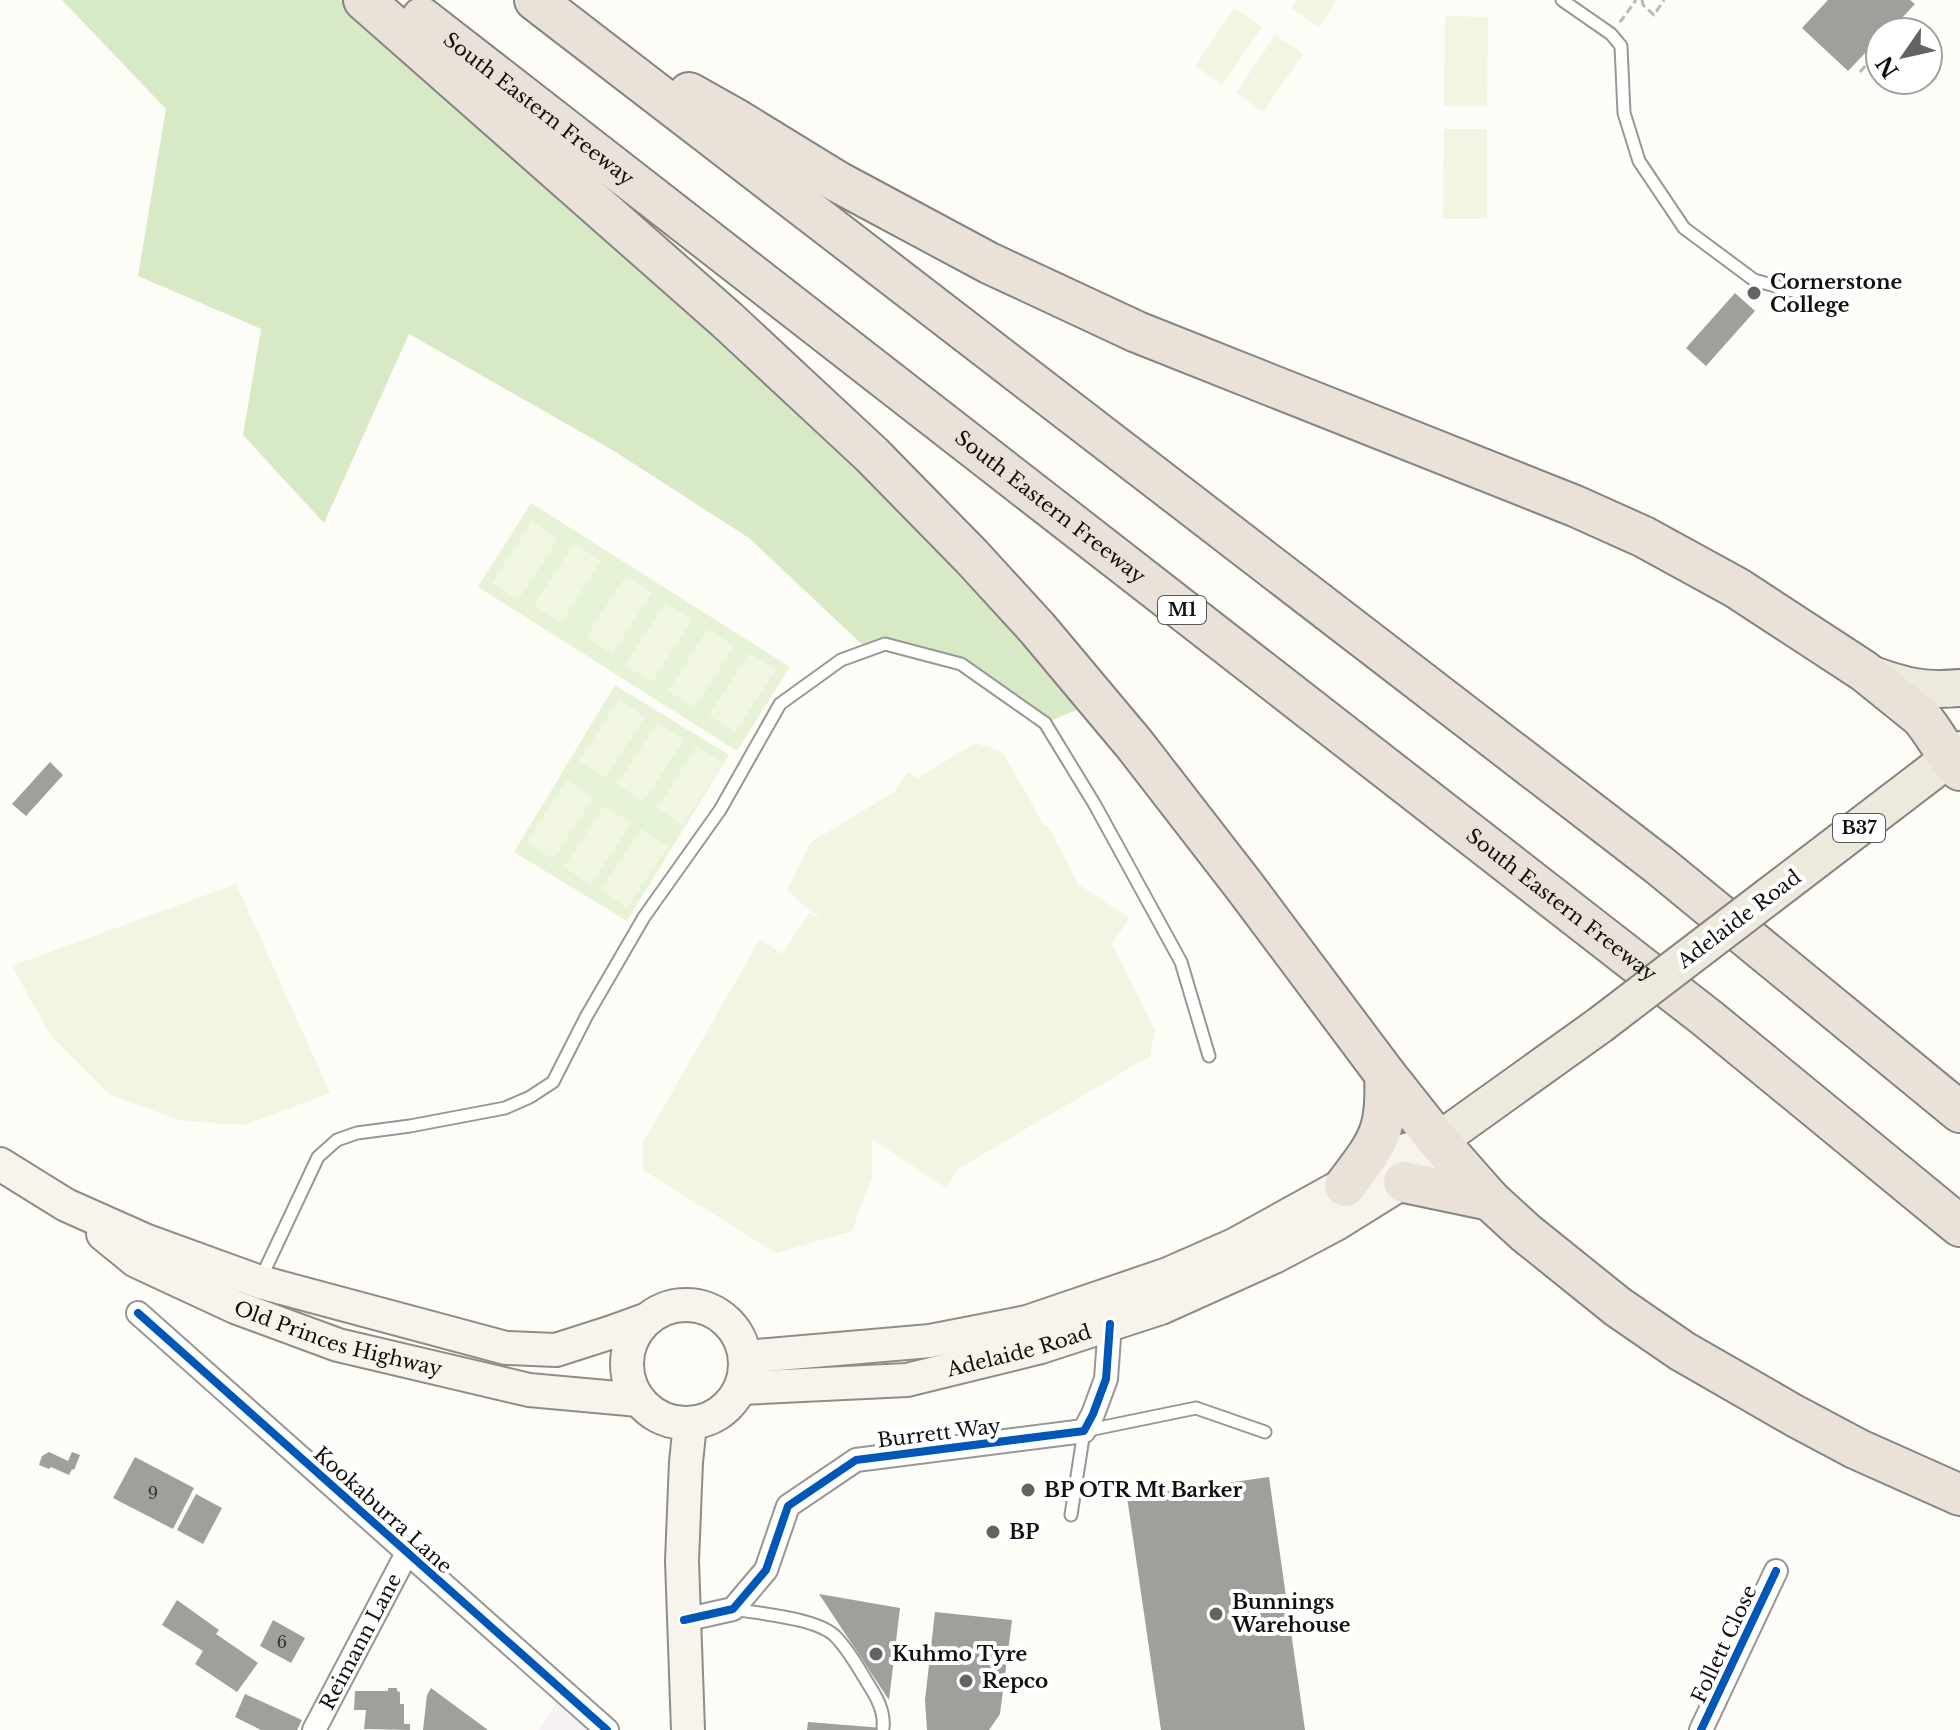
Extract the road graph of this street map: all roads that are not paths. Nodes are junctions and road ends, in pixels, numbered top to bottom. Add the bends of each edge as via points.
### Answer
1 (364, 0) edge
2 (399, 0) edge
3 (535, 0) edge
4 (1562, 0) edge
5 (566, 25) junction
6 (1804, 294) dead end
7 (1864, 671) junction
8 (1960, 688) edge
9 (1956, 760) edge
10 (1209, 1056) dead end
11 (1385, 1074) junction
12 (1960, 1112) edge
13 (1438, 1141) junction
14 (0, 1164) edge
15 (1404, 1182) junction
16 (1345, 1186) junction
17 (1490, 1200) junction
18 (66, 1205) junction
19 (1960, 1226) edge
20 (260, 1282) junction
21 (138, 1313) dead end
22 (648, 1319) junction
23 (1110, 1324) junction
24 (743, 1372) junction
25 (639, 1400) junction
26 (690, 1424) junction
27 (1084, 1431) junction
28 (1265, 1432) dead end
29 (1960, 1495) edge
30 (1071, 1515) dead end
31 (407, 1553) junction
32 (1776, 1571) dead end
33 (733, 1609) junction
34 (684, 1620) junction
35 (883, 1728) dead end
36 (314, 1730) edge
37 (607, 1730) edge
38 (688, 1730) edge
39 (1701, 1730) edge

1 - 11 highway via 727,320 971,556 1135,745
2 - 19 highway, South Eastern Freeway / M1 via 1707,1018
3 - 5 highway
4 - 6 lane via 1621,46 1624,113 1639,161 1684,228 1754,280
5 - 7 highway via 989,263 1137,332 1644,537 1737,588
5 - 12 highway via 1647,855
7 - 8 main road via 1903,686
7 - 9 highway via 1921,717
9 - 13 main road, Adelaide Road / B37, bridge
10 - 20 lane via 1181,962 1045,723 961,664 885,644 841,660 780,704 720,810 644,917 553,1082 505,1108 337,1140 318,1157
11 - 13 highway
11 - 16 highway via 1382,1129
13 - 15 main road, Adelaide Road / B37
13 - 16 main road, Adelaide Road / B37 via 1406,1150
13 - 17 highway
14 - 18 main road, Old Princes Highway
15 - 17 highway
15 - 23 main road, Adelaide Road / B37 via 1274,1257 1183,1299
16 - 24 main road, Adelaide Road / B37 via 1207,1257 1027,1322
17 - 29 highway via 1618,1307 1682,1351 1857,1449
18 - 20 main road, Old Princes Highway
18 - 25 main road, Old Princes Highway via 136,1261 235,1307 338,1345 529,1390
20 - 22 main road, Old Princes Highway via 506,1348 556,1350
21 - 31 street, Kookaburra Lane
22 - 24 main road via 681,1305 715,1313 740,1339
22 - 25 main road via 636,1332 627,1366
23 - 24 main road, Adelaide Road / B37 via 907,1380
23 - 27 street via 1106,1379
24 - 26 main road via 732,1402 706,1421
25 - 26 main road via 670,1422
26 - 34 main road
27 - 28 lane, Burrett Way via 1196,1408
27 - 30 lane
27 - 33 street, Burrett Way via 856,1460 788,1506 766,1570
31 - 36 street, Reimann Lane
31 - 37 street, Kookaburra Lane
32 - 39 street, Follett Close
33 - 34 street
33 - 35 lane via 800,1621 834,1635 877,1698
34 - 38 main road

